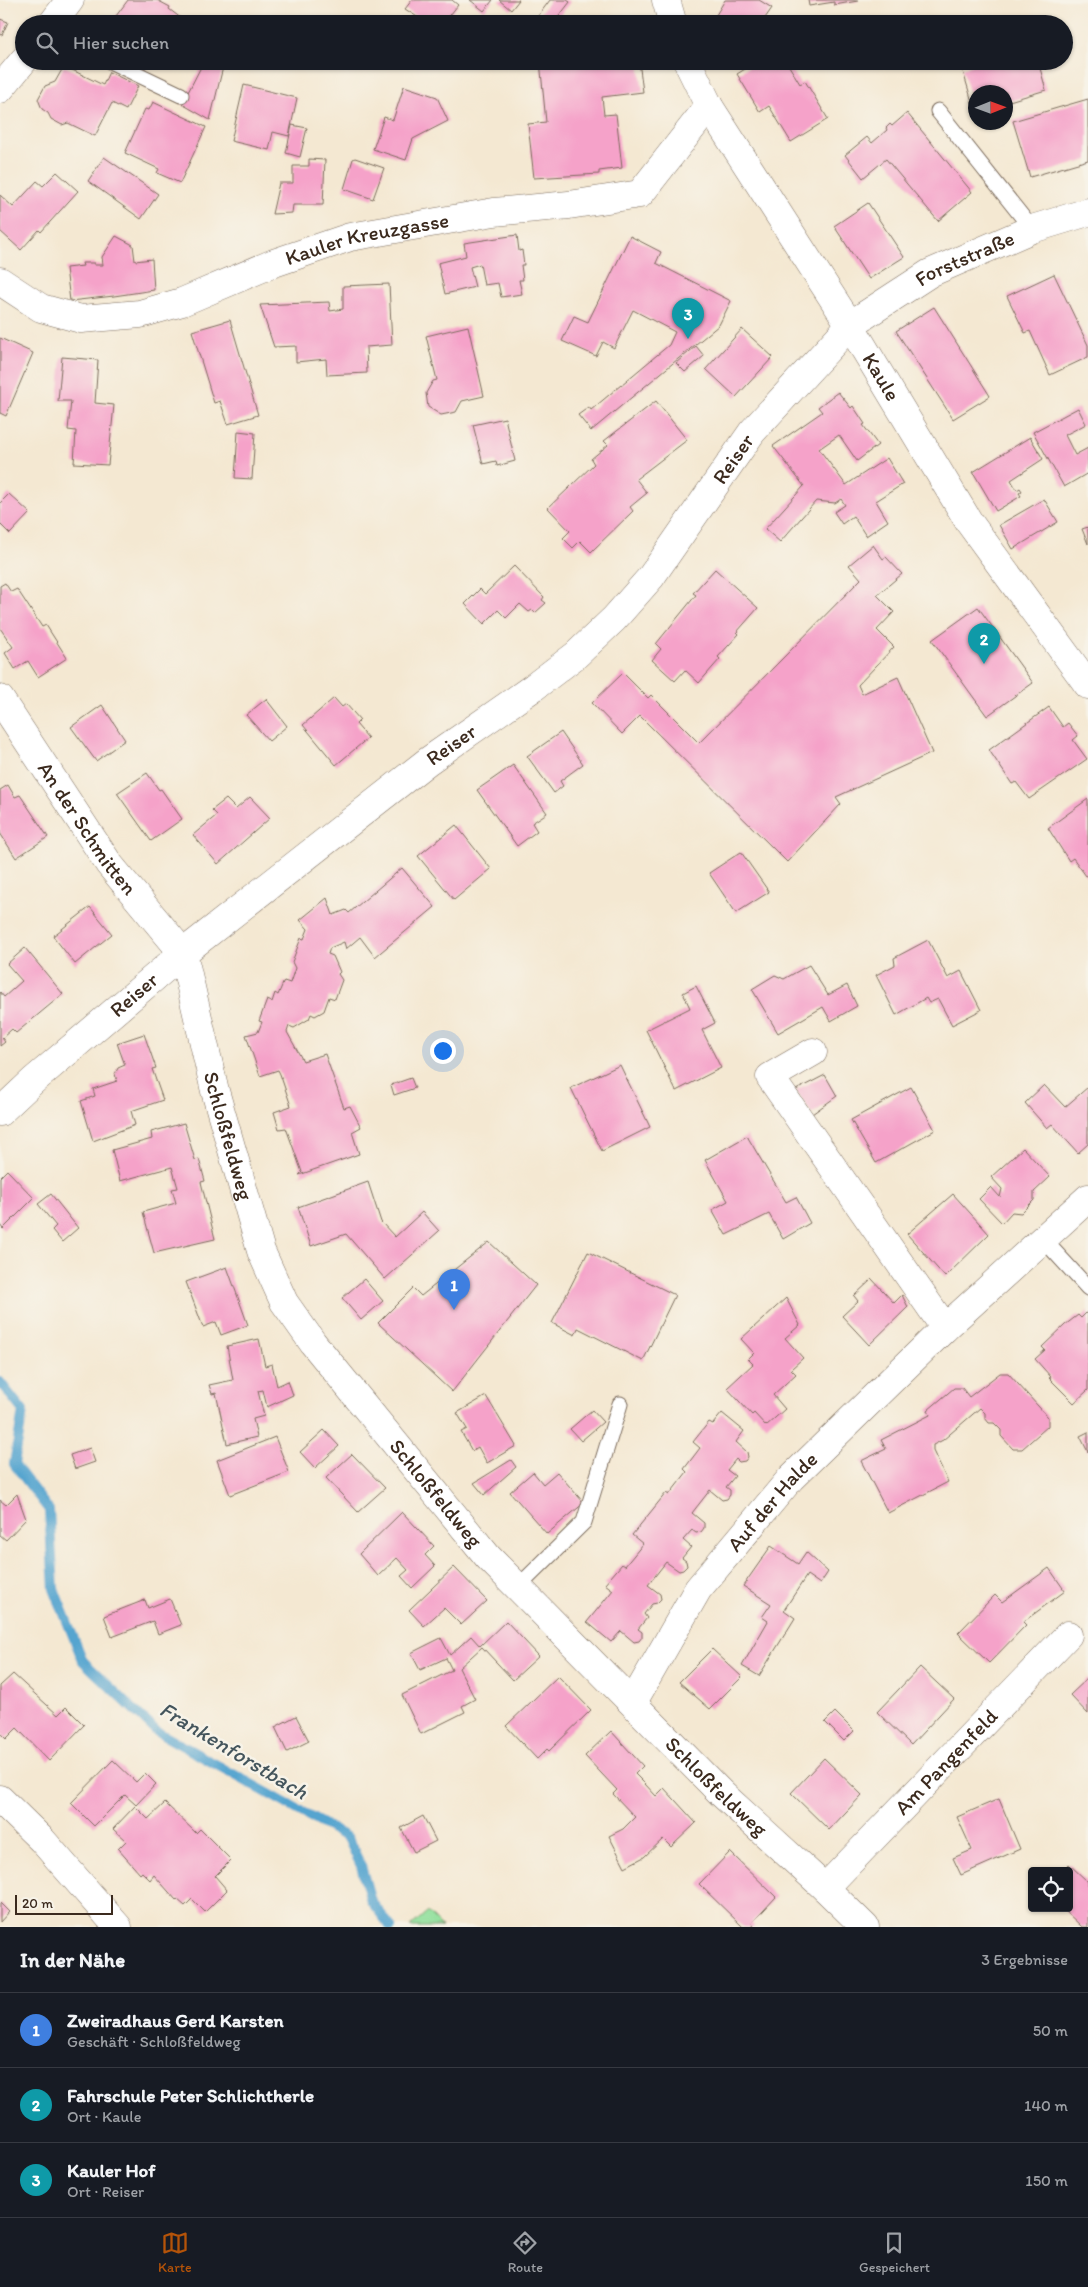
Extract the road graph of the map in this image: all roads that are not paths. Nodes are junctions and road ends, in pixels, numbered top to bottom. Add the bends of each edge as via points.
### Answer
1 (70, 0) edge
2 (666, 0) edge
3 (59, 15) edge
4 (670, 15) edge
5 (16, 70) edge
6 (129, 70) edge
7 (691, 70) edge
8 (0, 89) edge
9 (181, 95) dead end
10 (709, 106) junction
11 (938, 111) dead end
12 (1088, 212) edge
13 (1032, 229) junction
14 (0, 281) edge
15 (850, 325) junction
16 (1088, 685) edge
17 (0, 699) edge
18 (183, 953) junction
19 (813, 1052) dead end
20 (0, 1112) edge
21 (1088, 1198) edge
22 (1043, 1239) junction
23 (1088, 1288) edge
24 (945, 1328) junction
25 (620, 1404) dead end
26 (518, 1588) junction
27 (1068, 1635) dead end
28 (633, 1702) junction
29 (0, 1799) edge
30 (826, 1888) junction
31 (118, 1927) edge
32 (865, 1927) edge

1 - 3 street
2 - 4 street
5 - 8 street
6 - 9 lane
7 - 10 street, Kaule
10 - 14 street, Kauler Kreuzgasse via 640,194 494,212 350,237 274,263 182,302 140,314 81,318 41,308
10 - 15 street, Kaule
11 - 13 lane
12 - 13 street, Forststraße
13 - 15 street, Forststraße via 930,273
15 - 16 street, Kaule via 969,522
15 - 18 street, Reiser via 752,432 651,577 576,655 428,761
17 - 18 street, An der Schmitten via 109,864
18 - 20 street, Reiser
18 - 26 street, Schloßfeldweg via 215,1091 261,1251 284,1302 313,1343 482,1549
19 - 24 street via 770,1077
21 - 22 street, Auf der Halde
22 - 23 lane
22 - 24 street, Auf der Halde
24 - 28 street, Auf der Halde via 791,1478 698,1589
25 - 26 lane via 584,1522
26 - 28 street, Schloßfeldweg
27 - 30 street, Am Pangenfeld
28 - 30 street, Schloßfeldweg via 722,1794
29 - 31 street via 42,1840
30 - 32 street, Schloßfeldweg

